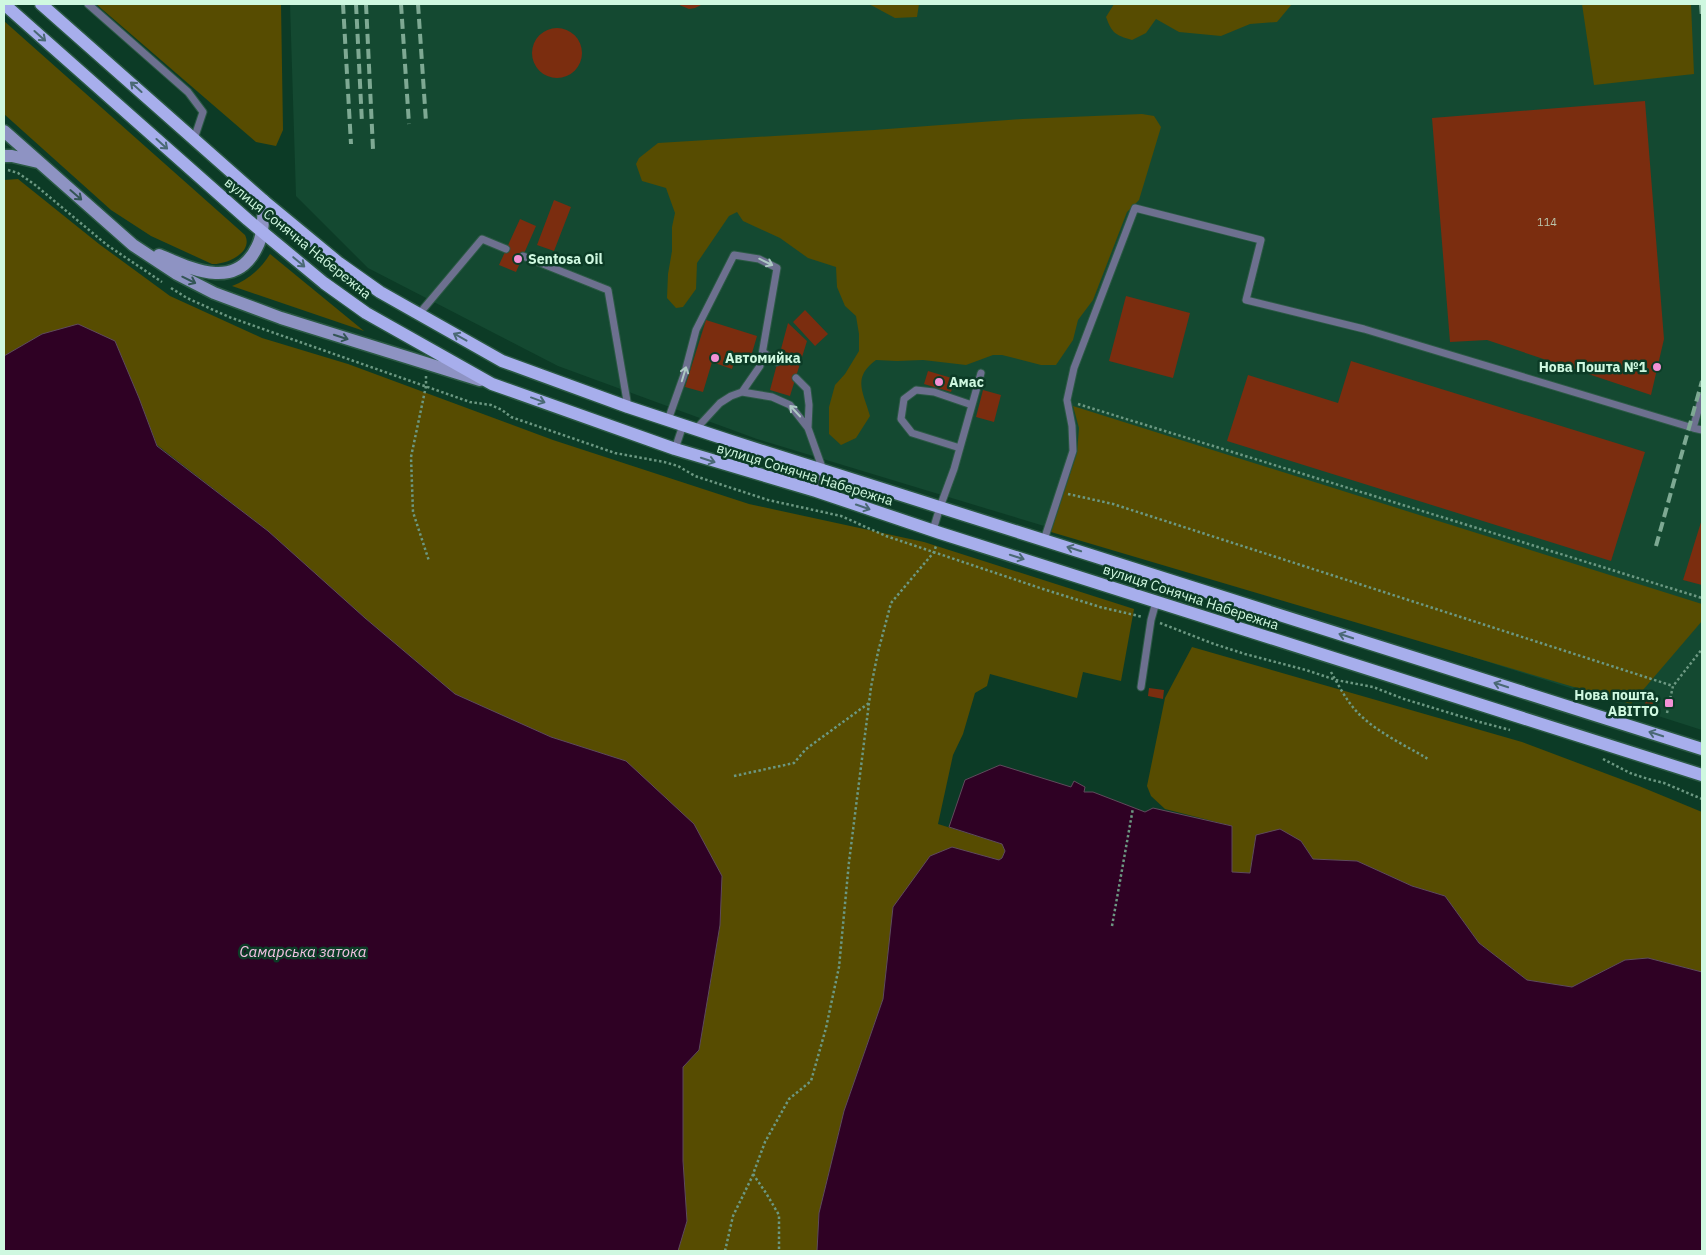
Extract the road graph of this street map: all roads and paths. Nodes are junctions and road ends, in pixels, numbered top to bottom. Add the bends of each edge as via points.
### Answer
1 (4, 4) edge
2 (41, 4) edge
3 (88, 4) edge
4 (4, 131) edge
5 (194, 139) junction
6 (4, 156) edge
7 (39, 163) junction
8 (264, 201) junction
9 (261, 231) junction
10 (133, 245) junction
11 (506, 249) dead end
12 (523, 256) dead end
13 (419, 314) junction
14 (763, 352) junction
15 (777, 362) dead end
16 (426, 364) junction
17 (981, 373) dead end
18 (796, 378) dead end
19 (492, 384) junction
20 (742, 392) junction
21 (1702, 397) edge
22 (1067, 400) junction
23 (972, 405) junction
24 (628, 407) junction
25 (668, 420) junction
26 (683, 425) junction
27 (808, 428) junction
28 (1694, 428) junction
29 (696, 429) junction
30 (1702, 430) edge
31 (960, 448) junction
32 (674, 449) junction
33 (823, 470) junction
34 (816, 491) junction
35 (1059, 492) junction
36 (940, 506) junction
37 (936, 532) junction
38 (1044, 540) junction
39 (428, 561) dead end
40 (1702, 598) edge
41 (1156, 602) junction
42 (1702, 649) edge
43 (1320, 654) junction
44 (1673, 686) junction
45 (1141, 687) dead end
46 (869, 703) junction
47 (1667, 713) dead end
48 (1702, 749) edge
49 (1428, 759) dead end
50 (1702, 775) edge
51 (734, 776) dead end
52 (1133, 808) dead end
53 (1112, 926) dead end
54 (753, 1174) junction
55 (725, 1251) edge
56 (779, 1251) edge

1 -> 9 main road, вулиця Сонячна Набережна
5 -> 2 main road, вулиця Сонячна Набережна
3 - 5 lane via 188,92 203,112
4 - 7 main road
5 - 8 main road, вулиця Сонячна Набережна
6 - 7 main road
7 -> 10 main road
8 - 9 main road
8 - 13 main road, вулиця Сонячна Набережна via 339,263
9 - 10 main road via 258,246 246,263 226,274 198,271
9 -> 19 main road, вулиця Сонячна Набережна via 366,313
10 -> 16 main road via 177,274 214,293
11 - 13 lane via 482,239
12 - 24 lane via 608,290
24 -> 13 main road, вулиця Сонячна Набережна via 502,361
14 - 15 lane
14 - 20 lane via 760,366
25 -> 14 lane via 696,330 734,255 759,259 777,268
16 - 19 main road
16 - 39 path via 426,386 411,457 413,512
17 - 23 lane
18 - 27 lane via 807,389
19 -> 32 main road, вулиця Сонячна Набережна
27 -> 20 lane via 790,405 772,397
20 - 29 lane via 720,403
21 - 28 lane
22 - 28 lane via 1074,368 1134,208 1261,240 1246,300 1364,329
22 - 35 lane via 1073,451
22 - 40 path
23 - 31 lane
23 - 31 lane via 934,392 916,390 904,399 901,419 912,433
24 - 25 main road, вулиця Сонячна Набережна
25 - 26 main road, вулиця Сонячна Набережна
26 - 29 main road, вулиця Сонячна Набережна
26 - 32 lane
27 - 33 lane
28 - 30 lane
29 - 33 main road, вулиця Сонячна Набережна
31 - 36 lane
32 -> 34 main road, вулиця Сонячна Набережна
33 - 34 lane
33 - 36 main road, вулиця Сонячна Набережна
34 -> 37 main road, вулиця Сонячна Набережна
35 - 38 lane
35 - 44 path via 1113,504
36 - 37 lane
36 - 38 main road, вулиця Сонячна Набережна
37 -> 41 main road, вулиця Сонячна Набережна
37 - 46 path via 934,552 891,603
48 -> 38 main road, вулиця Сонячна Набережна
41 - 43 main road, вулиця Сонячна Набережна
41 - 45 lane
42 - 44 path
43 - 49 path via 1360,714
43 - 50 main road, вулиця Сонячна Набережна
44 - 47 path
46 - 51 path via 806,749 794,763
46 - 54 path via 839,967 826,1028 811,1081 789,1099 765,1142
52 - 53 path
54 - 55 path via 734,1216
54 - 56 path via 779,1215

